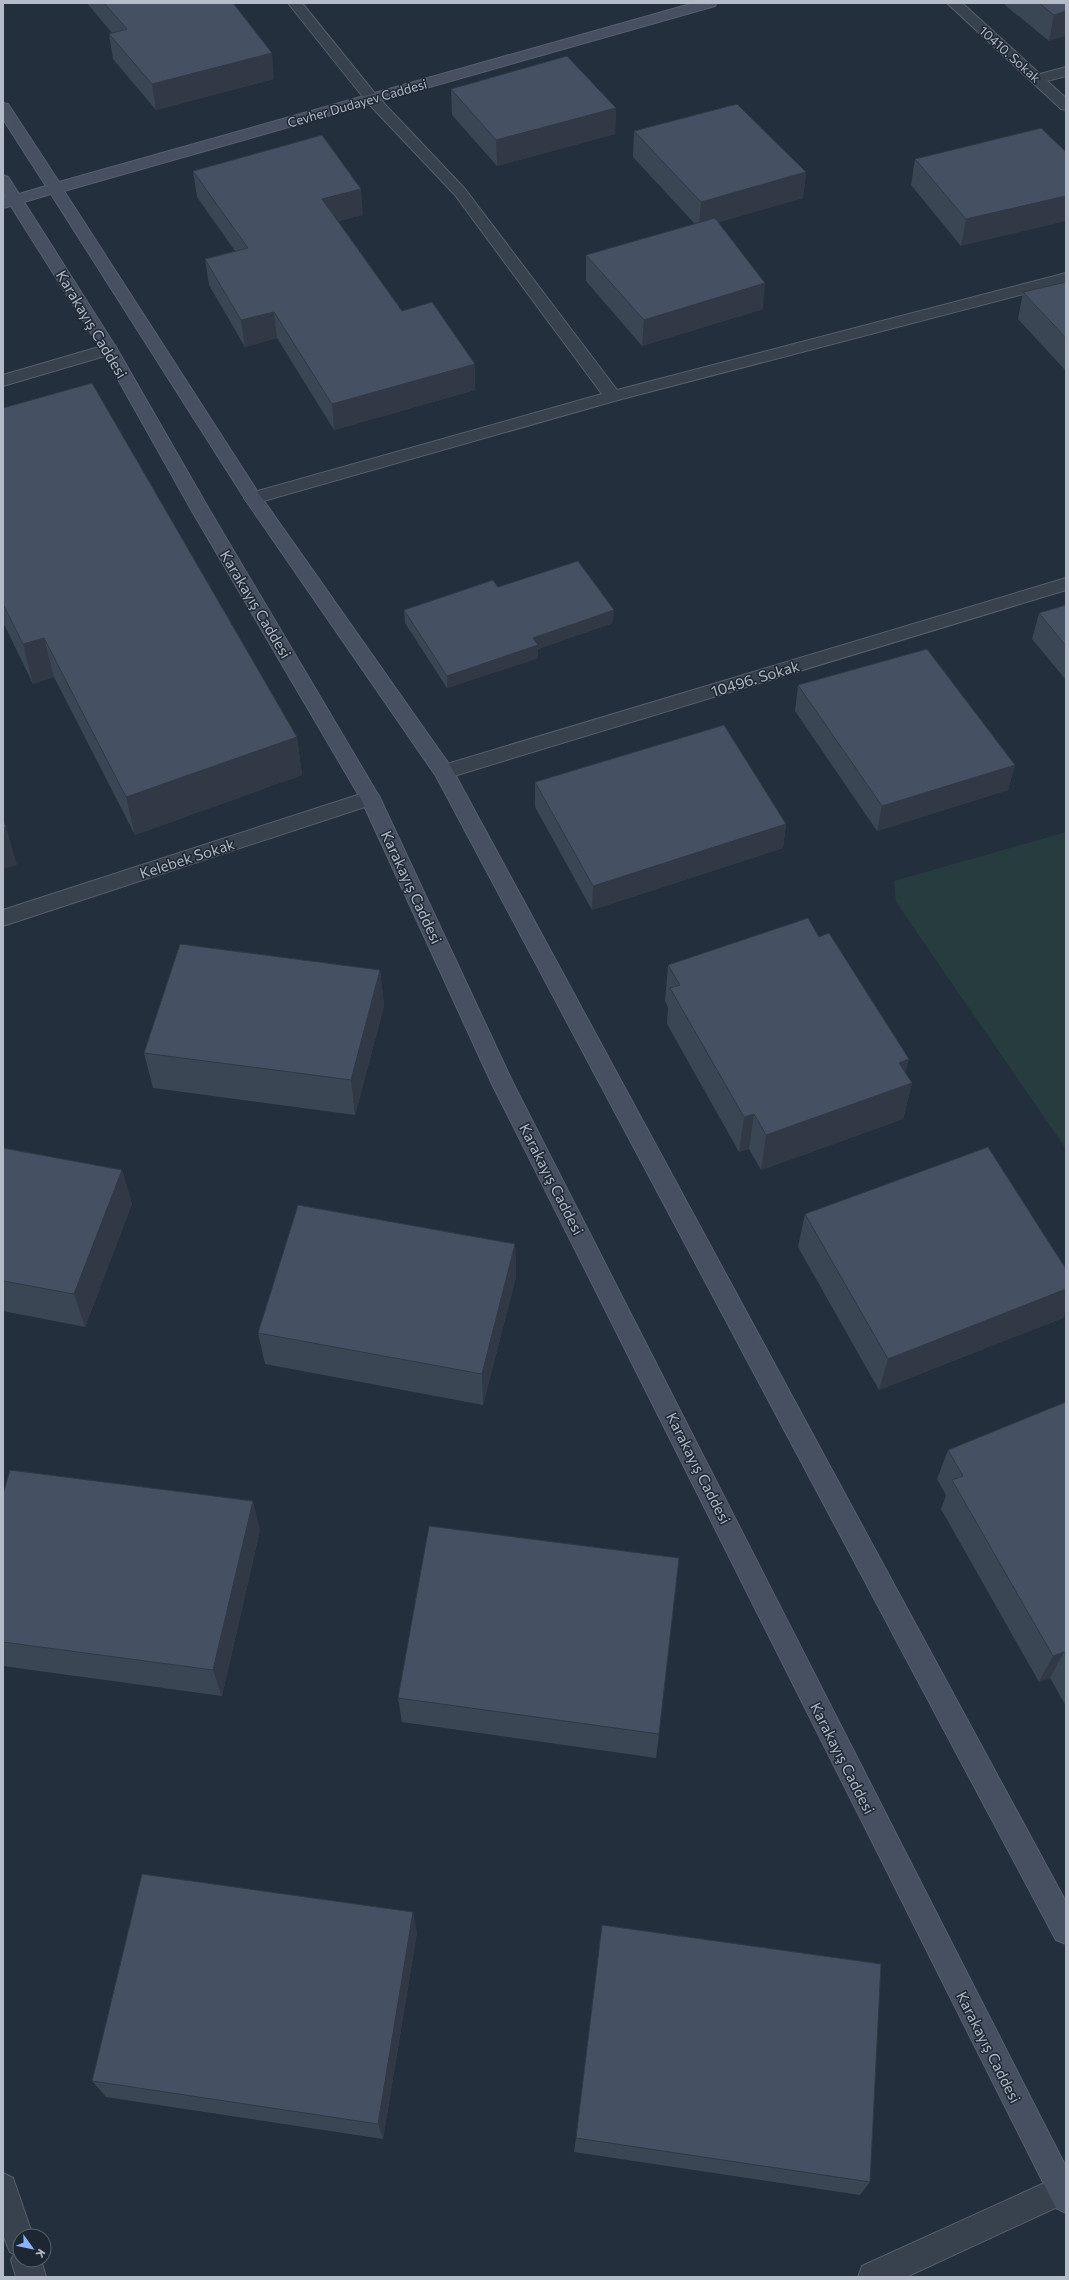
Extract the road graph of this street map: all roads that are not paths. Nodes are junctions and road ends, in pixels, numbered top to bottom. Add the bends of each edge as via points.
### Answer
1 (295, 3) edge
2 (710, 3) edge
3 (954, 3) edge
4 (1066, 71) edge
5 (1037, 79) junction
6 (372, 99) junction
7 (1066, 106) edge
8 (3, 107) edge
9 (3, 180) edge
10 (56, 189) junction
11 (9, 201) edge
12 (1066, 278) edge
13 (109, 349) junction
14 (3, 381) edge
15 (613, 396) junction
16 (253, 498) junction
17 (1066, 584) edge
18 (444, 772) junction
19 (370, 798) junction
20 (3, 918) edge
21 (1066, 1930) edge
22 (3, 2188) edge
23 (1064, 2194) edge
24 (16, 2228) edge
25 (873, 2277) edge

1 - 6 street
2 - 6 main road, Cevher Dudayev Caddesi
3 - 5 street, 10410. Sokak
4 - 5 street
5 - 7 street, 10410. Sokak
6 - 10 main road, Cevher Dudayev Caddesi
6 - 15 street via 460,192
8 - 10 main road
9 - 11 main road, Karakayış Caddesi
10 - 11 main road, Cevher Dudayev Caddesi
10 - 16 main road
11 - 13 main road, Karakayış Caddesi
12 - 15 street
13 - 14 street
13 - 19 main road, Karakayış Caddesi
15 - 16 street
16 - 18 main road
17 - 18 street, 10496. Sokak
18 - 21 main road
19 - 20 street, Kelebek Sokak
19 - 23 main road, Karakayış Caddesi via 503,1084
22 - 24 street
23 - 25 street

